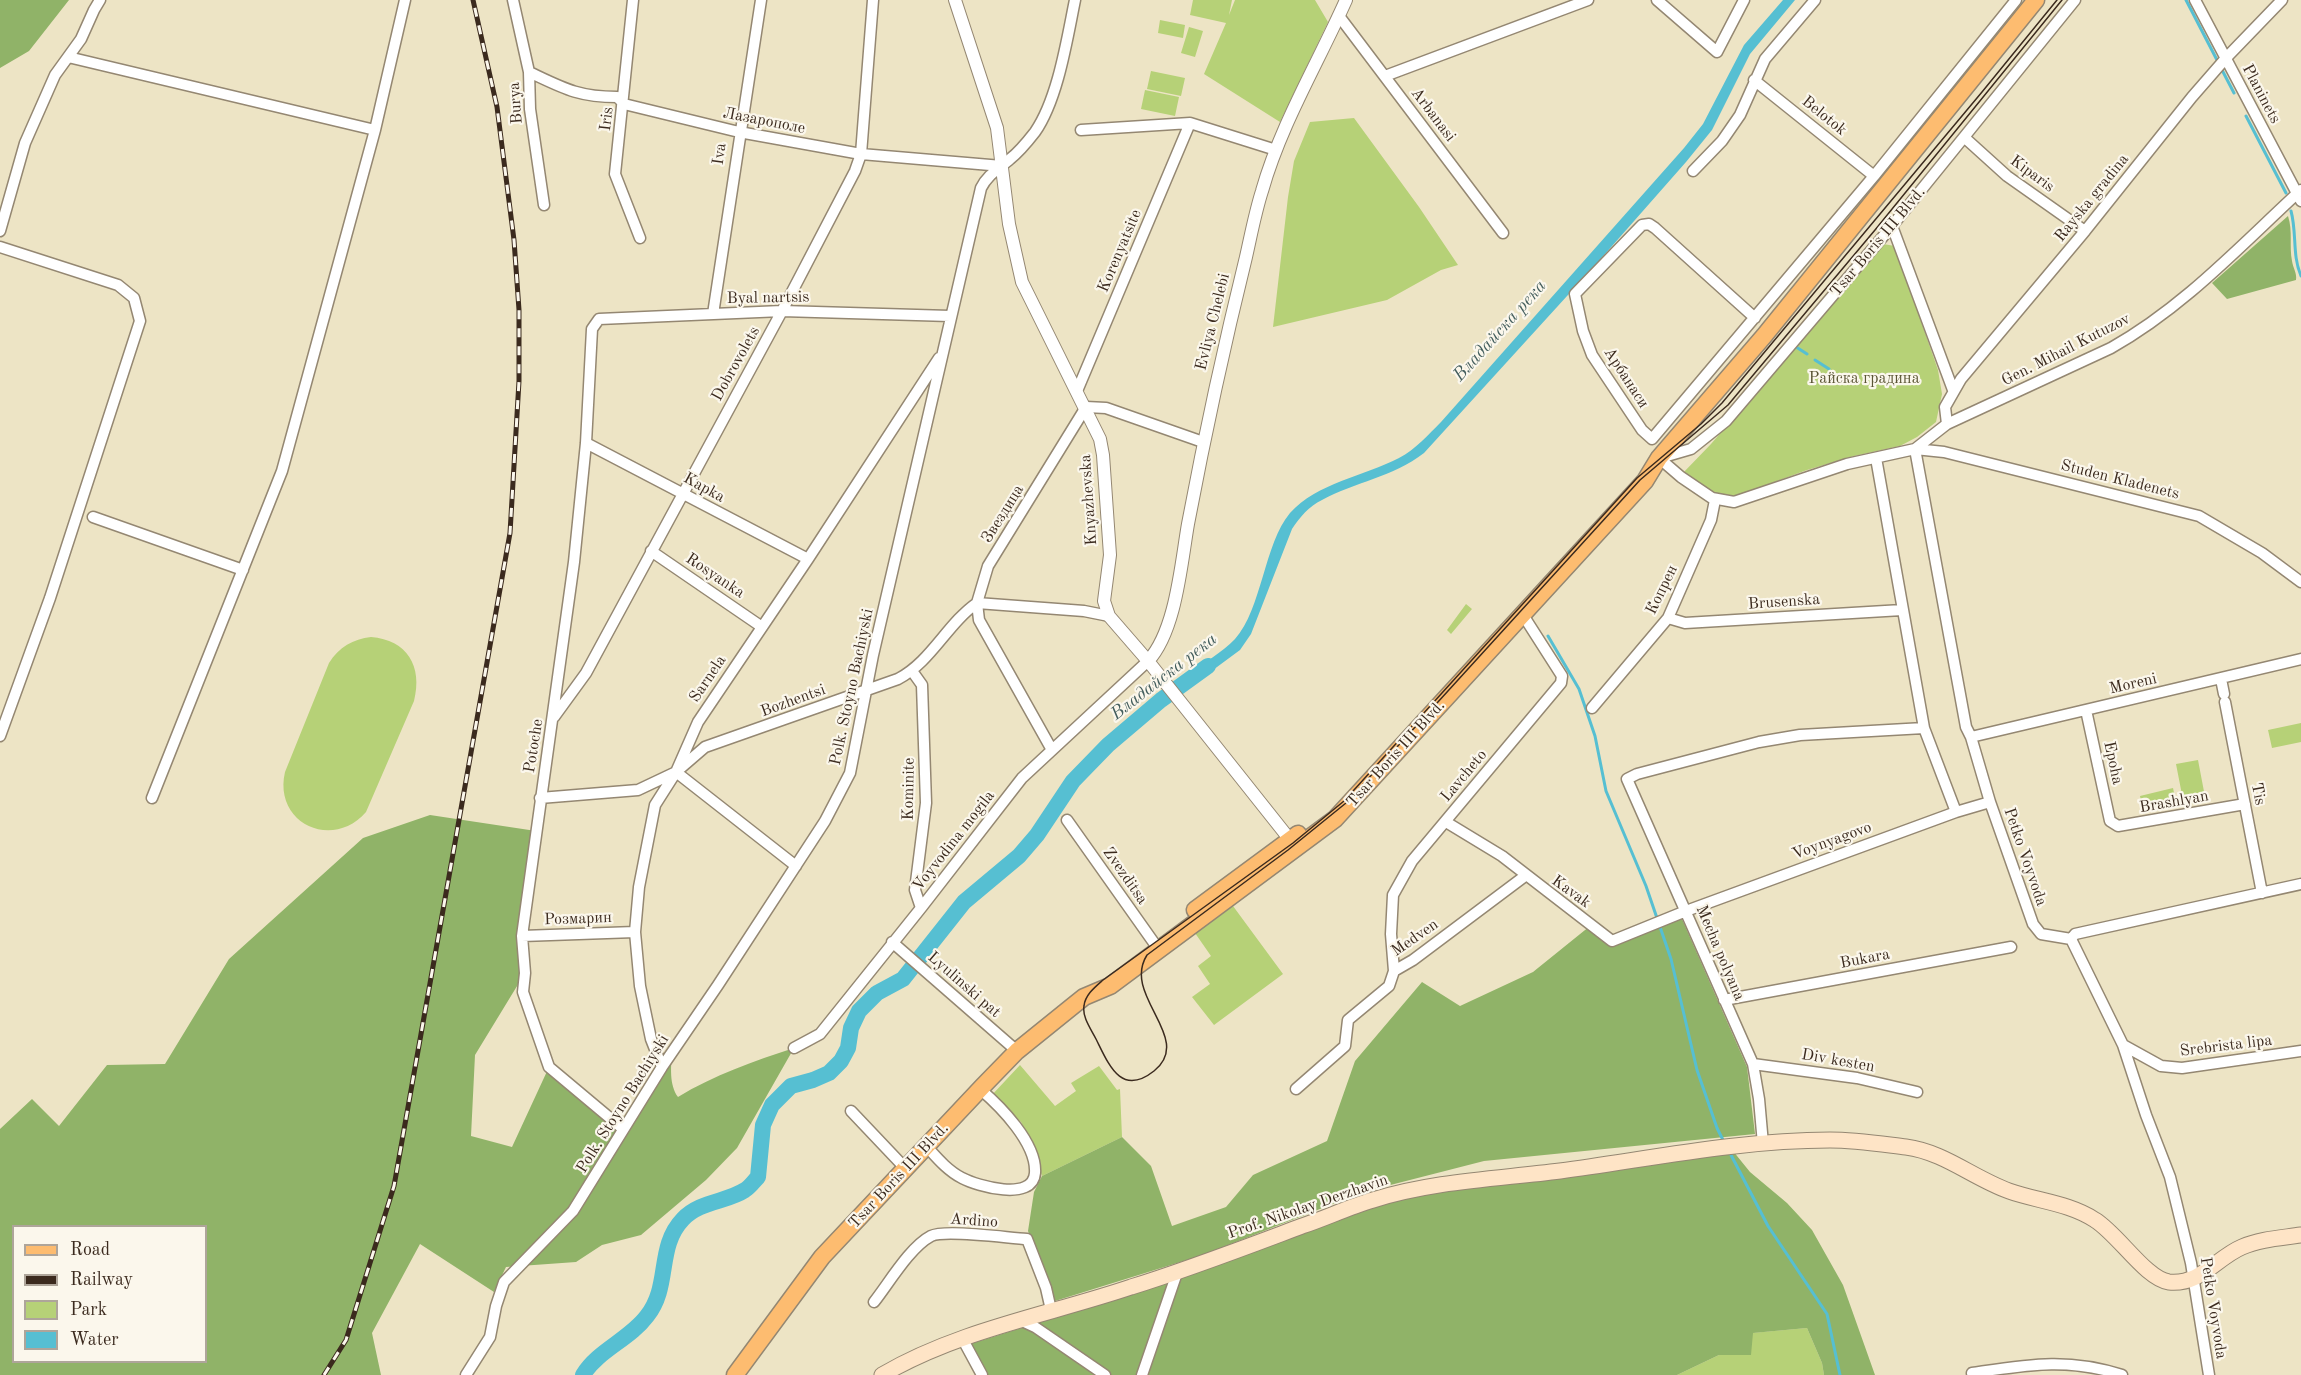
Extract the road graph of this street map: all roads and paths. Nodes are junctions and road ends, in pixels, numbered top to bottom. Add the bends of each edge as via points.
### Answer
1 (100, 0) edge
2 (405, 0) edge
3 (513, 0) edge
4 (633, 0) edge
5 (761, 0) edge
6 (873, 0) edge
7 (955, 0) edge
8 (1075, 0) edge
9 (1346, 0) edge
10 (1588, 0) edge
11 (1657, 0) edge
12 (1744, 0) edge
13 (1815, 0) edge
14 (2016, 0) edge
15 (2036, 0) edge
16 (2075, 0) edge
17 (2195, 0) edge
18 (2282, 0) edge
19 (1339, 16) junction
20 (68, 57) junction
21 (2222, 63) junction
22 (529, 72) junction
23 (1385, 76) junction
24 (1754, 80) junction
25 (624, 104) junction
26 (1190, 123) junction
27 (375, 130) junction
28 (1081, 130) dead end
29 (739, 132) junction
30 (1965, 138) junction
31 (1276, 150) junction
32 (861, 154) junction
33 (1002, 166) junction
34 (1693, 171) dead end
35 (1874, 177) junction
36 (2300, 195) edge
37 (544, 205) dead end
38 (1892, 226) junction
39 (0, 231) edge
40 (2085, 231) junction
41 (1503, 233) dead end
42 (640, 238) dead end
43 (0, 247) edge
44 (782, 311) junction
45 (712, 314) junction
46 (950, 316) junction
47 (1755, 318) junction
48 (592, 329) joint
49 (942, 353) junction
50 (1953, 390) junction
51 (1077, 391) junction
52 (1086, 407) junction
53 (1947, 424) junction
54 (1652, 439) junction
55 (1203, 442) junction
56 (586, 443) junction
57 (1915, 449) junction
58 (1659, 458) junction
59 (1876, 458) junction
60 (683, 493) junction
61 (1715, 500) junction
62 (93, 517) dead end
63 (651, 551) junction
64 (808, 559) junction
65 (243, 570) junction
66 (2301, 582) edge
67 (977, 603) junction
68 (1902, 610) junction
69 (1522, 615) junction
70 (1108, 616) junction
71 (1668, 618) junction
72 (762, 627) junction
73 (2301, 659) edge
74 (1148, 661) junction
75 (912, 671) junction
76 (2221, 679) junction
77 (865, 691) junction
78 (1592, 708) dead end
79 (2086, 710) junction
80 (554, 717) junction
81 (1924, 728) junction
82 (0, 736) edge
83 (1971, 737) junction
84 (1052, 750) junction
85 (676, 772) junction
86 (152, 798) dead end
87 (540, 798) junction
88 (1990, 802) junction
89 (2245, 804) junction
90 (1956, 812) junction
91 (1067, 820) dead end
92 (2110, 821) joint
93 (1446, 822) junction
94 (1294, 844) junction
95 (796, 866) junction
96 (1525, 876) junction
97 (2301, 884) edge
98 (2262, 893) junction
99 (921, 908) junction
100 (1686, 911) junction
101 (635, 932) junction
102 (522, 936) junction
103 (2071, 939) junction
104 (895, 945) junction
105 (1156, 945) junction
106 (2011, 947) dead end
107 (1394, 971) junction
108 (1724, 1000) junction
109 (2123, 1046) junction
110 (794, 1048) dead end
111 (1017, 1051) junction
112 (2301, 1051) edge
113 (1753, 1064) junction
114 (662, 1067) junction
115 (980, 1089) junction
116 (1296, 1089) dead end
117 (1917, 1092) dead end
118 (851, 1111) dead end
119 (623, 1130) junction
120 (1763, 1144) junction
121 (927, 1147) junction
122 (906, 1169) junction
123 (2300, 1239) edge
124 (1177, 1273) junction
125 (2193, 1279) junction
126 (874, 1302) dead end
127 (1051, 1310) junction
128 (1020, 1320) junction
129 (962, 1338) junction
130 (1972, 1373) dead end
131 (466, 1375) edge
132 (735, 1375) edge
133 (882, 1375) edge
134 (982, 1375) edge
135 (1105, 1375) edge
136 (1142, 1375) edge
137 (2122, 1375) edge
138 (2209, 1375) edge

1 - 20 street
2 - 27 street
3 - 22 street, Burya
4 - 25 street, Iris
5 - 29 street, Iva
6 - 32 street, Dobrovolets
7 - 33 street, Knyazhevska via 997,128
8 - 33 street, Polk. Stoyno Bachiyski via 1050,104 1035,132
9 - 19 street, Evliya Chelebi
10 - 23 street
11 - 12 street via 1717,52
13 - 24 street via 1765,59
14 - 35 street
15 - 58 main road, Tsar Boris III Blvd. via 1764,336
16 - 30 street, Tsar Boris III Blvd.
17 - 21 street, Planinets
18 - 21 street, Rayska gradina
19 - 23 street, Arbanasi
19 - 31 street, Evliya Chelebi
20 - 27 street
20 - 39 street via 55,75 26,143
21 - 36 street, Planinets
21 - 40 street, Rayska gradina
22 - 25 street, Лазарополе via 569,91 591,97 617,97
22 - 37 street, Burya via 530,109
23 - 41 street, Arbanasi
24 - 34 street via 1740,115
24 - 35 street, Belotok
25 - 29 street, Лазарополе
25 - 42 street, Iris via 615,174
26 - 28 street
26 - 31 street
26 - 51 street, Korenyatsite
27 - 65 street via 282,471
29 - 32 street, Лазарополе
29 - 45 street, Iva
30 - 38 street, Tsar Boris III Blvd.
30 - 40 street, Kiparis via 2007,176
31 - 55 street, Evliya Chelebi via 1262,191
32 - 33 street, Лазарополе
32 - 44 street, Dobrovolets
33 - 46 street, Polk. Stoyno Bachiyski via 987,177 981,188
33 - 51 street, Knyazhevska via 1022,282
35 - 47 street
36 - 53 street, Gen. Mihail Kutuzov via 2205,281 2134,335
38 - 50 street
38 - 58 street, Tsar Boris III Blvd. via 1726,421 1691,449
40 - 50 street, Rayska gradina
43 - 82 street via 118,285 134,298 140,321 50,598
44 - 45 street, Byal nartsis
44 - 46 street, Byal nartsis
44 - 60 street, Dobrovolets
45 - 48 street, Byal nartsis via 599,319
46 - 49 street, Polk. Stoyno Bachiyski
47 - 54 street
47 - 54 street, Арбанаси via 1648,224 1642,225 1575,294 1592,355
48 - 56 street, Potoche
49 - 64 street, Sarnela
49 - 77 street, Polk. Stoyno Bachiyski
50 - 53 street, Rayska gradina via 1945,407
51 - 52 street, Knyazhevska
52 - 55 street via 1106,408
52 - 67 street, Звездица via 988,566
52 - 70 street, Knyazhevska via 1103,455 1110,555 1104,601
53 - 57 street, Gen. Mihail Kutuzov
54 - 58 street, Арбанаси
55 - 74 street, Evliya Chelebi via 1172,610 1163,640
56 - 60 street, Kapka
56 - 80 street, Potoche
57 - 59 street
57 - 66 street, Studen Kladenets via 1944,452 2199,516 2262,553
57 - 83 street, Petko Voyvoda via 1963,715
58 - 61 street
58 - 69 main road, Tsar Boris III Blvd. via 1645,481
58 - 94 main road, Tsar Boris III Blvd. via 1637,473 1341,800
59 - 61 street via 1734,502
59 - 68 street
60 - 63 street, Dobrovolets
60 - 64 street, Kapka
61 - 71 street, Копрен via 1711,520
62 - 65 street
63 - 72 street, Rosyanka
63 - 80 street, Dobrovolets via 586,673
64 - 72 street, Sarnela
65 - 86 street
67 - 70 street
67 - 75 street, Bozhentsi via 963,613
67 - 84 street via 979,620
68 - 71 street, Brusenska via 1685,623
68 - 81 street
69 - 93 street, Lavcheto via 1562,676 1561,683
69 - 94 main road, Tsar Boris III Blvd. via 1351,805
70 - 74 street
71 - 78 street, Копрен
72 - 85 street, Sarnela via 698,722
73 - 76 street, Moreni
74 - 84 street, Voyvodina mogila
74 - 94 street
75 - 77 street, Bozhentsi
75 - 99 street, Kominite via 922,685 926,803 915,890
76 - 79 street, Moreni
76 - 89 street, Tis
77 - 85 street, Bozhentsi via 705,747
77 - 95 street, Polk. Stoyno Bachiyski via 850,773
79 - 83 street, Moreni
79 - 92 street, Epoha
80 - 87 street, Potoche
81 - 90 street
81 - 100 street, Mecha polyana via 1800,735 1759,742 1627,779
83 - 88 street, Petko Voyvoda
84 - 99 street, Voyvodina mogila via 1022,778
85 - 87 street, Bozhentsi via 638,790
85 - 95 street
85 - 101 street, Sarnela via 655,805 639,887
87 - 102 street, Potoche
88 - 90 street, Voynyagovo
88 - 103 street, Petko Voyvoda via 2032,924 2042,934
89 - 92 street, Brashlyan via 2118,826
89 - 98 street, Tis
90 - 100 street, Voynyagovo
91 - 105 street, Zvezditsa
93 - 96 street, Kavak via 1502,856
93 - 107 street, Lavcheto via 1412,861 1393,895
94 - 105 main road, Tsar Boris III Blvd.
95 - 114 street, Polk. Stoyno Bachiyski
96 - 100 street, Kavak via 1612,941
96 - 107 street, Medven
97 - 98 street
98 - 103 street via 2075,934
99 - 104 street, Voyvodina mogila
100 - 108 street, Mecha polyana
101 - 102 street, Розмарин
101 - 114 street, Sarnela via 640,986 651,1039
102 - 119 street, Potoche via 523,992 549,1066
103 - 109 street, Petko Voyvoda
104 - 110 street, Voyvodina mogila via 820,1034
104 - 111 street, Lyulinski pat
105 - 111 main road, Tsar Boris III Blvd. via 1110,986 1084,997
106 - 108 street, Bukara
107 - 116 street, Medven via 1389,987 1348,1020 1346,1046
108 - 113 street, Mecha polyana
109 - 112 street, Srebrista lipa via 2161,1066 2182,1068
109 - 125 street, Petko Voyvoda via 2170,1178
111 - 115 main road, Tsar Boris III Blvd.
113 - 117 street, Div kesten via 1857,1078
113 - 120 street, Mecha polyana
114 - 119 street, Polk. Stoyno Bachiyski
115 - 121 main road, Tsar Boris III Blvd.
115 - 121 street via 1020,1132 1031,1155 1035,1172 1032,1181 1020,1189 976,1184 952,1172
118 - 122 street
119 - 131 street, Polk. Stoyno Bachiyski via 573,1211 504,1282 490,1337
120 - 124 main road, Prof. Nikolay Derzhavin via 1459,1182 1391,1195
120 - 125 main road, Prof. Nikolay Derzhavin via 1838,1140 1927,1150 1994,1185 2090,1216 2159,1280
121 - 122 main road, Tsar Boris III Blvd.
122 - 132 main road, Tsar Boris III Blvd. via 822,1257
123 - 125 main road via 2265,1240 2242,1246
124 - 127 main road, Prof. Nikolay Derzhavin
124 - 136 street
125 - 138 street, Petko Voyvoda
126 - 127 street, Ardino via 920,1244 933,1235 948,1232 1027,1239
127 - 128 main road, Prof. Nikolay Derzhavin
128 - 129 main road, Prof. Nikolay Derzhavin
128 - 135 street
129 - 133 main road, Prof. Nikolay Derzhavin
129 - 134 street
130 - 137 street via 2040,1363 2100,1368

